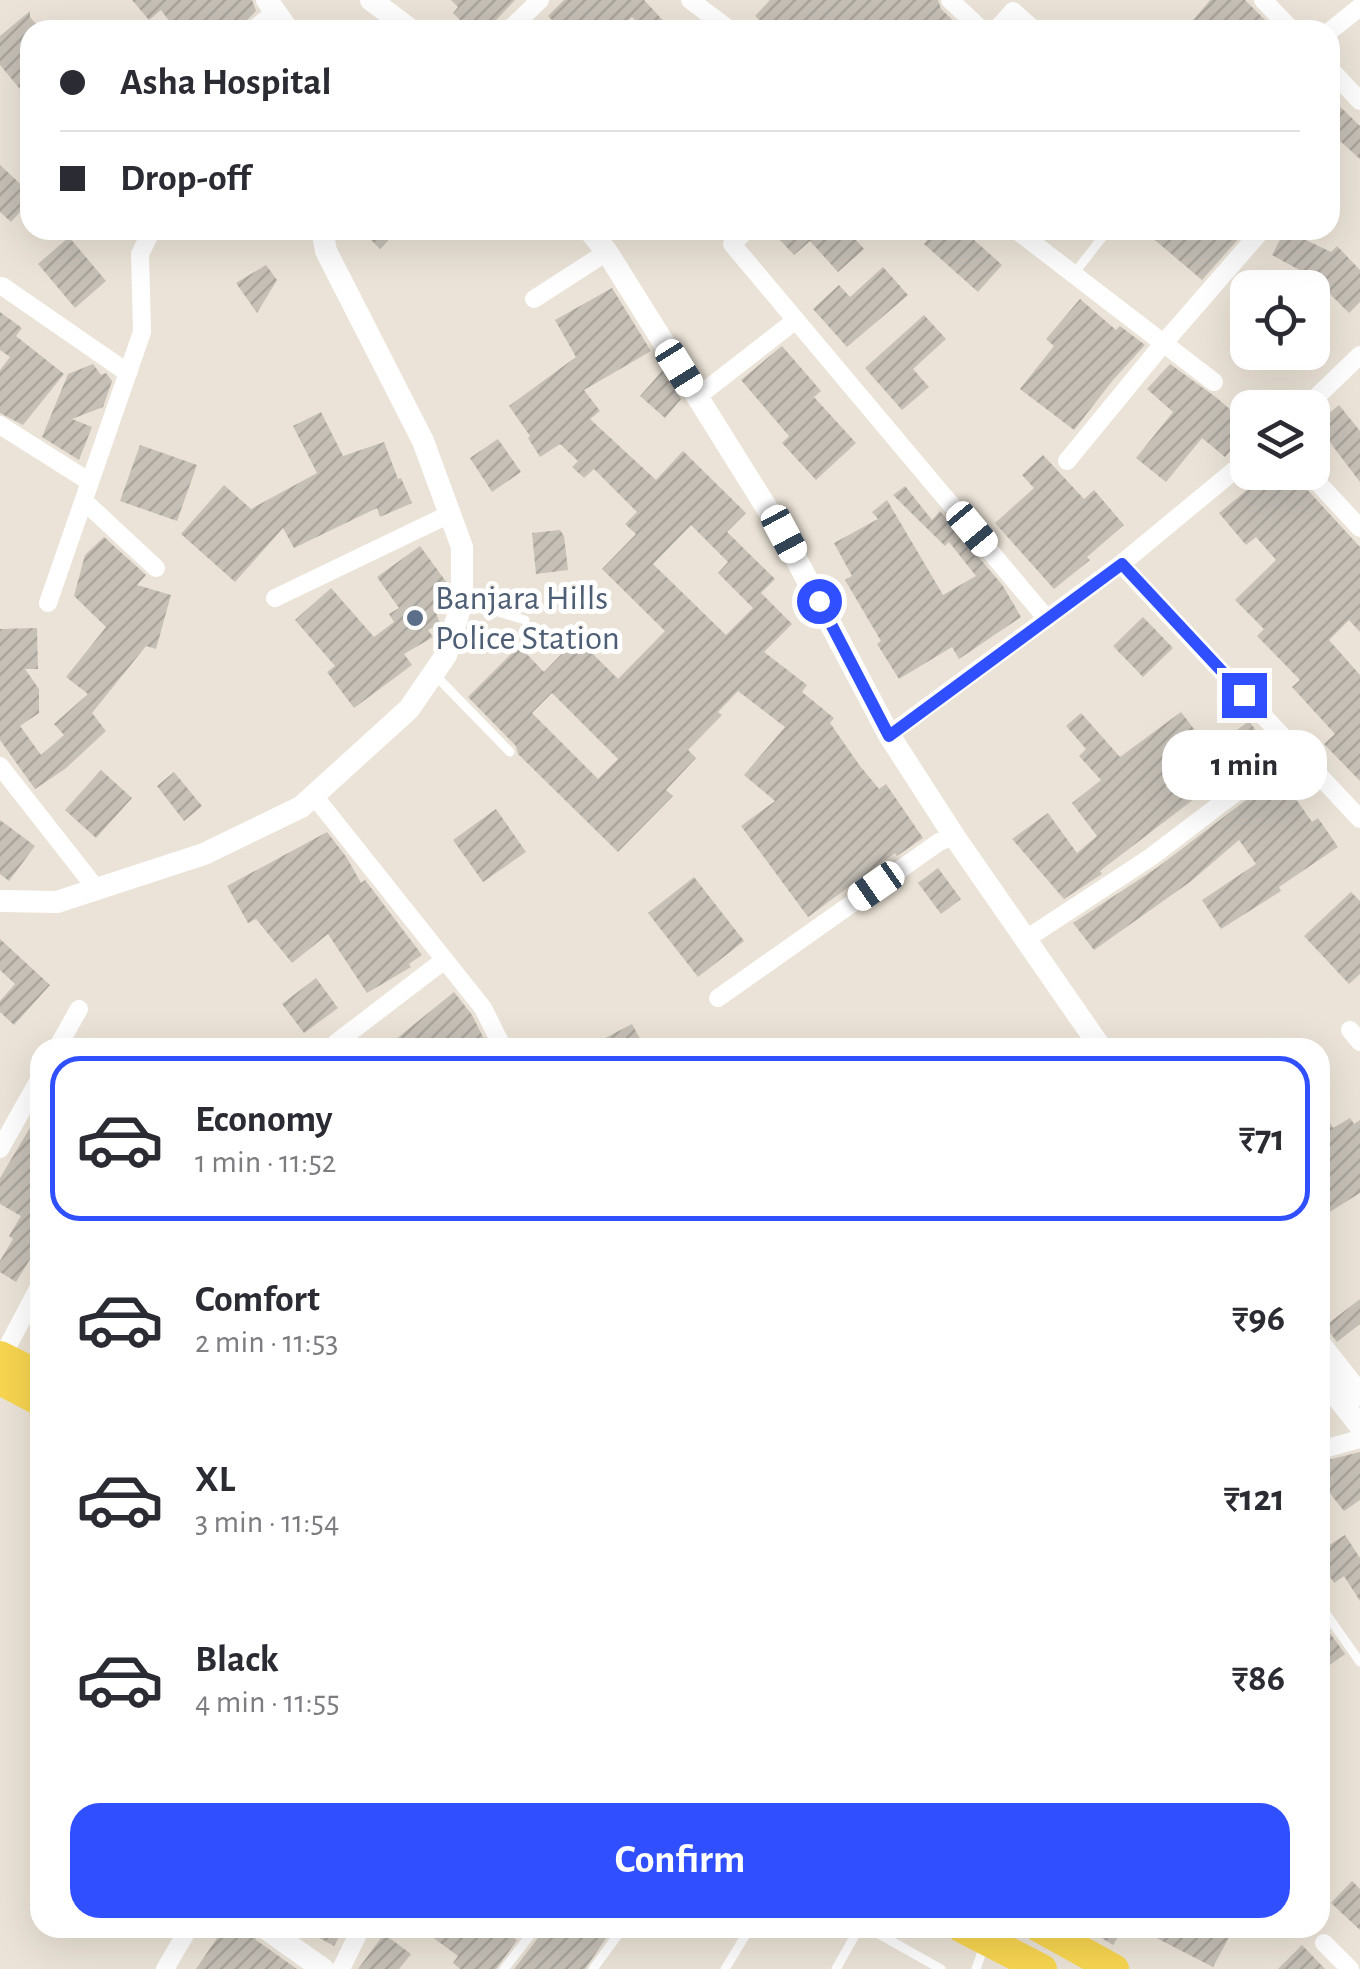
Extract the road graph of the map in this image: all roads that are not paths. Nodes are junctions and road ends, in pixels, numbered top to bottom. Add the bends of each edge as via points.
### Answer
1 (371, 0) edge
2 (540, 0) edge
3 (690, 0) edge
4 (950, 0) edge
5 (1263, 0) edge
6 (1360, 8) edge
7 (524, 15) junction
8 (398, 20) edge
9 (519, 20) edge
10 (529, 20) edge
11 (717, 20) edge
12 (971, 20) edge
13 (1281, 20) edge
14 (1340, 23) edge
15 (1340, 79) edge
16 (1360, 100) edge
17 (147, 240) edge
18 (324, 240) edge
19 (598, 240) edge
20 (736, 240) edge
21 (1029, 240) edge
22 (1100, 240) edge
23 (1253, 240) edge
24 (608, 252) junction
25 (1073, 275) junction
26 (2, 286) edge
27 (534, 299) dead end
28 (796, 320) junction
29 (1162, 345) junction
30 (1360, 355) edge
31 (128, 373) junction
32 (1214, 382) dead end
33 (1324, 390) edge
34 (697, 397) junction
35 (0, 425) edge
36 (1068, 461) dead end
37 (1230, 474) edge
38 (90, 482) junction
39 (1325, 490) edge
40 (84, 501) junction
41 (450, 514) junction
42 (1360, 528) edge
43 (1122, 564) junction
44 (156, 568) dead end
45 (275, 598) dead end
46 (462, 602) junction
47 (48, 603) dead end
48 (1047, 619) junction
49 (525, 620) dead end
50 (434, 674) junction
51 (889, 736) junction
52 (1294, 748) junction
53 (510, 752) dead end
54 (0, 766) edge
55 (315, 797) junction
56 (1357, 810) edge
57 (954, 836) junction
58 (95, 887) junction
59 (0, 901) edge
60 (1026, 939) junction
61 (443, 961) junction
62 (718, 998) dead end
63 (79, 1009) dead end
64 (63, 1038) edge
65 (343, 1038) edge
66 (498, 1038) edge
67 (1094, 1038) edge
68 (30, 1096) edge
69 (0, 1149) edge
70 (30, 1306) edge
71 (1330, 1357) edge
72 (1, 1365) edge
73 (30, 1373) edge
74 (1330, 1388) edge
75 (30, 1392) edge
76 (1360, 1396) edge
77 (1360, 1426) edge
78 (1360, 1439) edge
79 (1330, 1447) edge
80 (1330, 1619) edge
81 (1360, 1662) edge
82 (183, 1938) edge
83 (279, 1938) edge
84 (356, 1938) edge
85 (528, 1938) edge
86 (615, 1938) edge
87 (744, 1938) edge
88 (854, 1938) edge
89 (886, 1938) edge
90 (1058, 1938) edge
91 (1324, 1943) dead end
92 (975, 1946) edge
93 (165, 1969) edge
94 (323, 1969) edge
95 (341, 1969) edge
96 (504, 1969) edge
97 (593, 1969) edge
98 (725, 1969) edge
99 (836, 1969) edge
100 (941, 1969) edge
101 (1042, 1969) edge
102 (1114, 1969) edge
103 (1350, 1969) edge

1 - 8 street
2 - 7 street
3 - 11 street
4 - 12 street
5 - 13 street
6 - 14 street
7 - 9 street
7 - 10 street
15 - 16 street
17 - 31 street via 140,254 142,332
18 - 41 street via 423,441
19 - 24 street
20 - 28 street via 732,244
21 - 25 street
22 - 25 lane
23 - 29 street
24 - 27 street
24 - 34 street
25 - 29 street
26 - 31 street
28 - 34 street
28 - 48 street
29 - 32 street
29 - 36 street
30 - 33 street
31 - 38 street
34 - 51 street via 784,534
35 - 38 street
37 - 43 street
38 - 40 street
39 - 42 street
40 - 44 street
40 - 47 street
41 - 45 street
41 - 46 street via 462,547
43 - 48 street
43 - 52 street
46 - 49 lane
46 - 50 street
48 - 51 street
50 - 53 lane
50 - 55 street via 409,709
51 - 57 street
52 - 56 street
52 - 60 street via 1151,857
54 - 58 street
55 - 58 street via 204,854
55 - 61 street
57 - 60 street
57 - 62 street
58 - 59 street via 56,902
60 - 67 street
61 - 65 street
61 - 66 street via 483,1008
63 - 64 street
68 - 69 street
70 - 72 street
71 - 76 street
72 - 73 main road
72 - 75 main road
74 - 77 street
78 - 79 street
80 - 81 lane
82 - 93 street
83 - 94 street
84 - 95 street
85 - 96 lane
86 - 97 lane
87 - 98 lane
88 - 99 lane
89 - 100 lane
90 - 102 main road
91 - 103 street
92 - 101 main road

